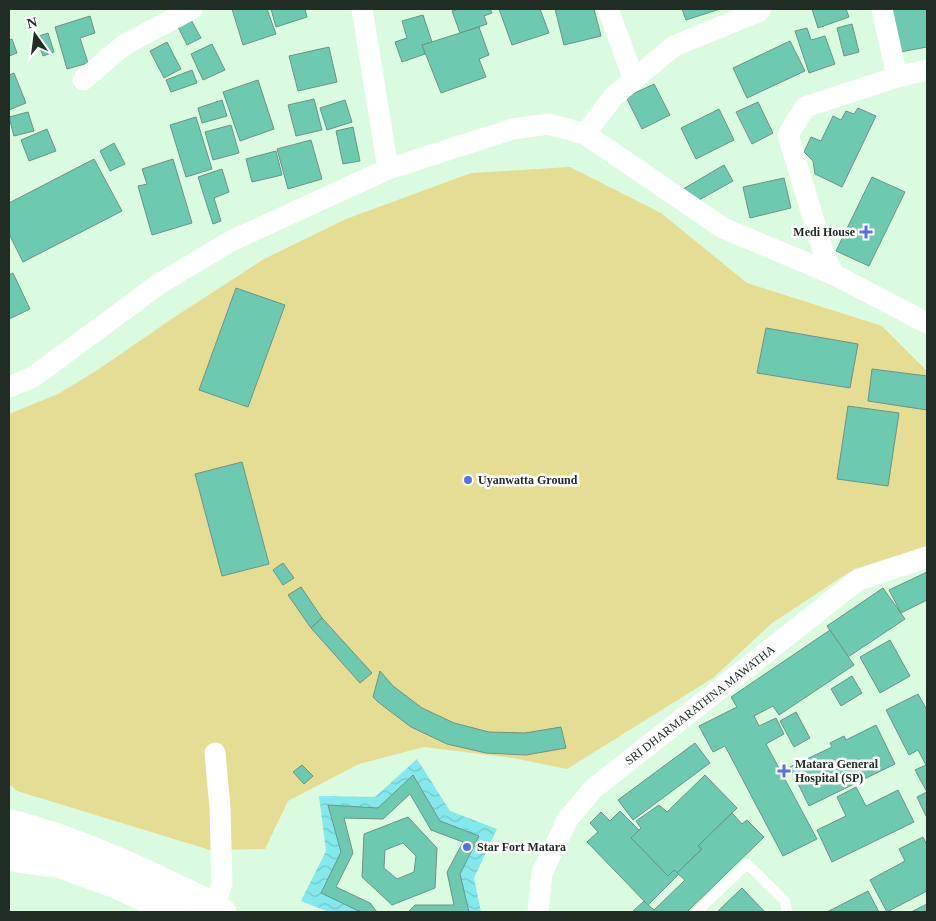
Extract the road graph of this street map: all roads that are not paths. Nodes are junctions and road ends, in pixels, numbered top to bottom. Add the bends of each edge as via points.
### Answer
1 (192, 9) edge
2 (362, 9) edge
3 (608, 9) edge
4 (882, 9) edge
5 (760, 11) dead end
6 (927, 70) edge
7 (896, 77) junction
8 (83, 80) dead end
9 (634, 80) junction
10 (585, 134) junction
11 (388, 169) junction
12 (832, 274) junction
13 (927, 323) edge
14 (9, 387) edge
15 (927, 556) edge
16 (215, 753) dead end
17 (9, 823) edge
18 (9, 848) edge
19 (9, 866) edge
20 (116, 884) junction
21 (215, 910) edge
22 (176, 912) edge
23 (538, 912) edge
24 (697, 912) edge
25 (787, 912) edge

1 - 8 street via 124,45
2 - 11 street
3 - 9 street
4 - 7 street
5 - 9 street via 674,46
6 - 7 street
7 - 12 street via 805,107 788,135
9 - 10 street via 613,97
10 - 11 street via 548,124 513,129
10 - 12 street via 723,228
11 - 14 street via 231,241 160,284 33,377
12 - 13 street
15 - 23 street, SRI DHARMARATHNA MAWATHA via 858,580 593,789 567,820 542,873
16 - 21 street via 222,884
17 - 21 highway via 69,841 125,864
18 - 20 highway
19 - 20 lane
20 - 22 highway
24 - 25 lane via 747,864 785,901

